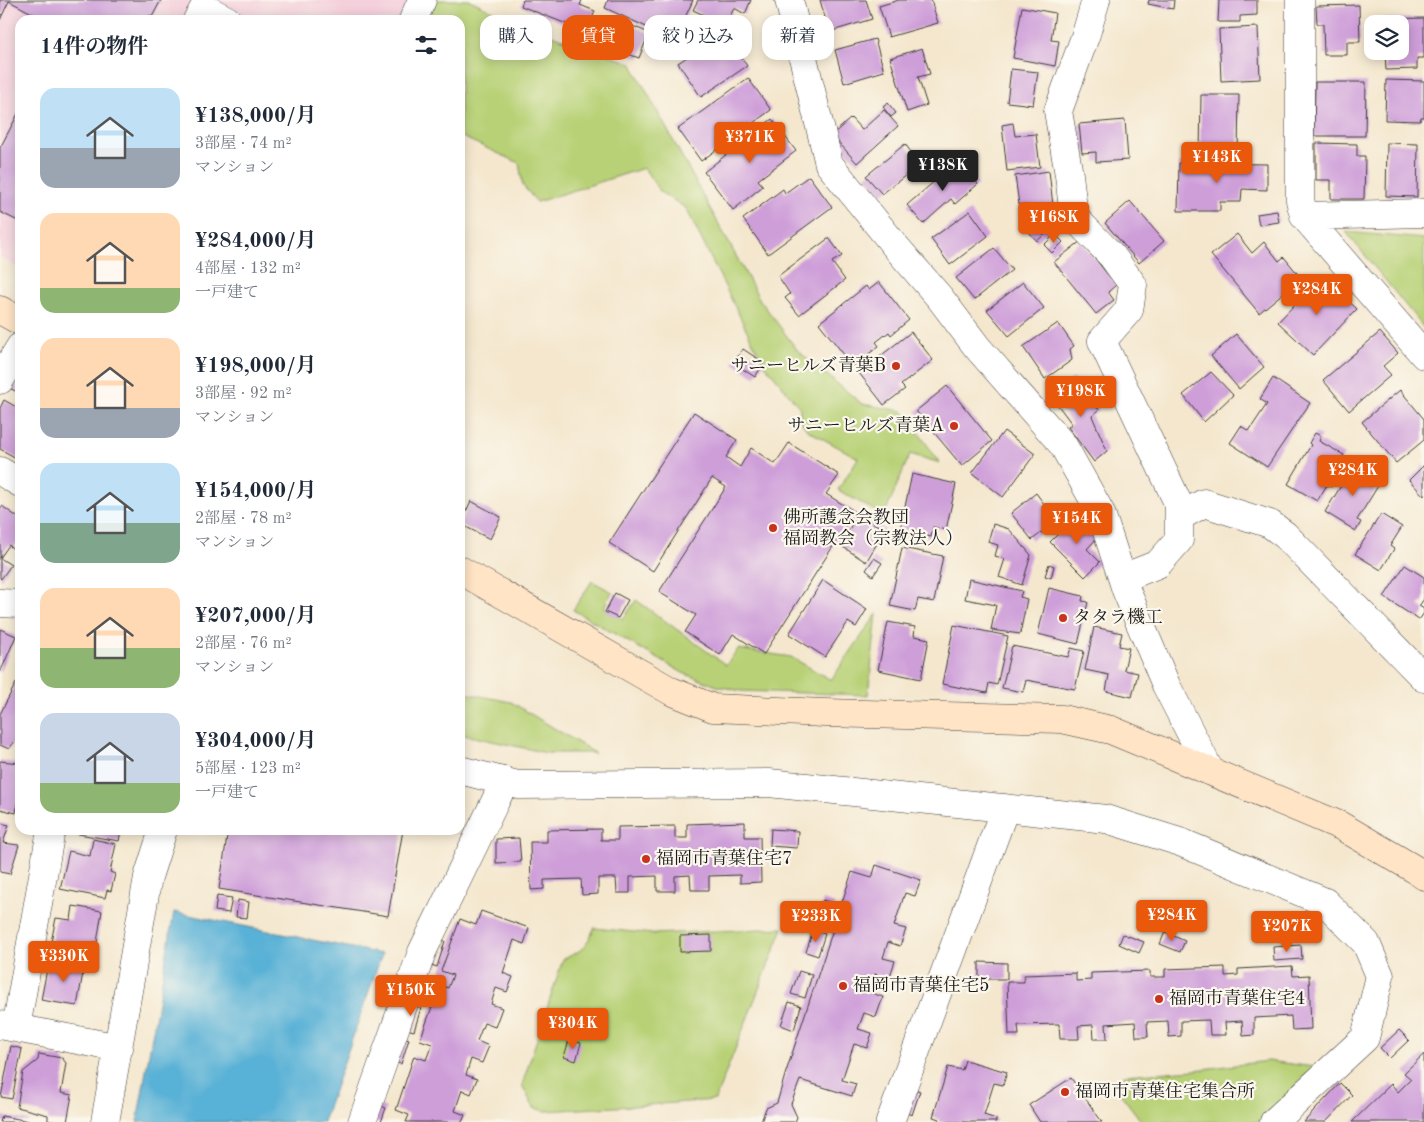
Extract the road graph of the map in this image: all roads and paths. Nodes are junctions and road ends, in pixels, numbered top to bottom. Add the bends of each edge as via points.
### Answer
1 (422, 0) edge
2 (789, 0) edge
3 (1096, 0) edge
4 (1300, 0) edge
5 (200, 15) edge
6 (217, 15) edge
7 (415, 15) edge
8 (1424, 213) edge
9 (1304, 216) junction
10 (0, 310) edge
11 (15, 318) edge
12 (15, 355) edge
13 (1424, 355) edge
14 (0, 380) edge
15 (0, 471) edge
16 (15, 480) edge
17 (1179, 518) junction
18 (465, 573) edge
19 (1123, 578) junction
20 (0, 603) edge
21 (15, 604) edge
22 (1424, 678) edge
23 (465, 771) edge
24 (1210, 771) junction
25 (505, 781) junction
26 (1005, 808) junction
27 (50, 835) edge
28 (161, 835) edge
29 (1424, 876) edge
30 (8, 1027) edge
31 (119, 1048) junction
32 (105, 1122) edge
33 (362, 1122) edge
34 (890, 1122) edge
35 (1274, 1122) edge

1 - 7 street
2 - 19 street via 829,164 977,347 1064,445 1101,513
3 - 17 street via 1058,111 1074,217 1112,256 1133,285 1129,310 1102,341 1179,505
4 - 9 street via 1300,200
5 - 6 street via 204,8
8 - 9 street
9 - 13 street
10 - 11 street
12 - 14 street
15 - 16 street
17 - 19 street via 1179,540 1158,564
17 - 22 street via 1204,503 1270,524
18 - 24 street via 671,691 713,708 1062,719 1111,730
19 - 24 street via 1166,684
20 - 21 street
23 - 25 street
24 - 29 street via 1341,826
25 - 26 street via 518,785 769,783
25 - 33 street via 422,952
26 - 34 street
26 - 35 street via 1106,818 1180,842 1325,902 1366,943 1380,976 1365,1038
27 - 30 street
28 - 31 street via 148,877
30 - 31 street
31 - 32 street

